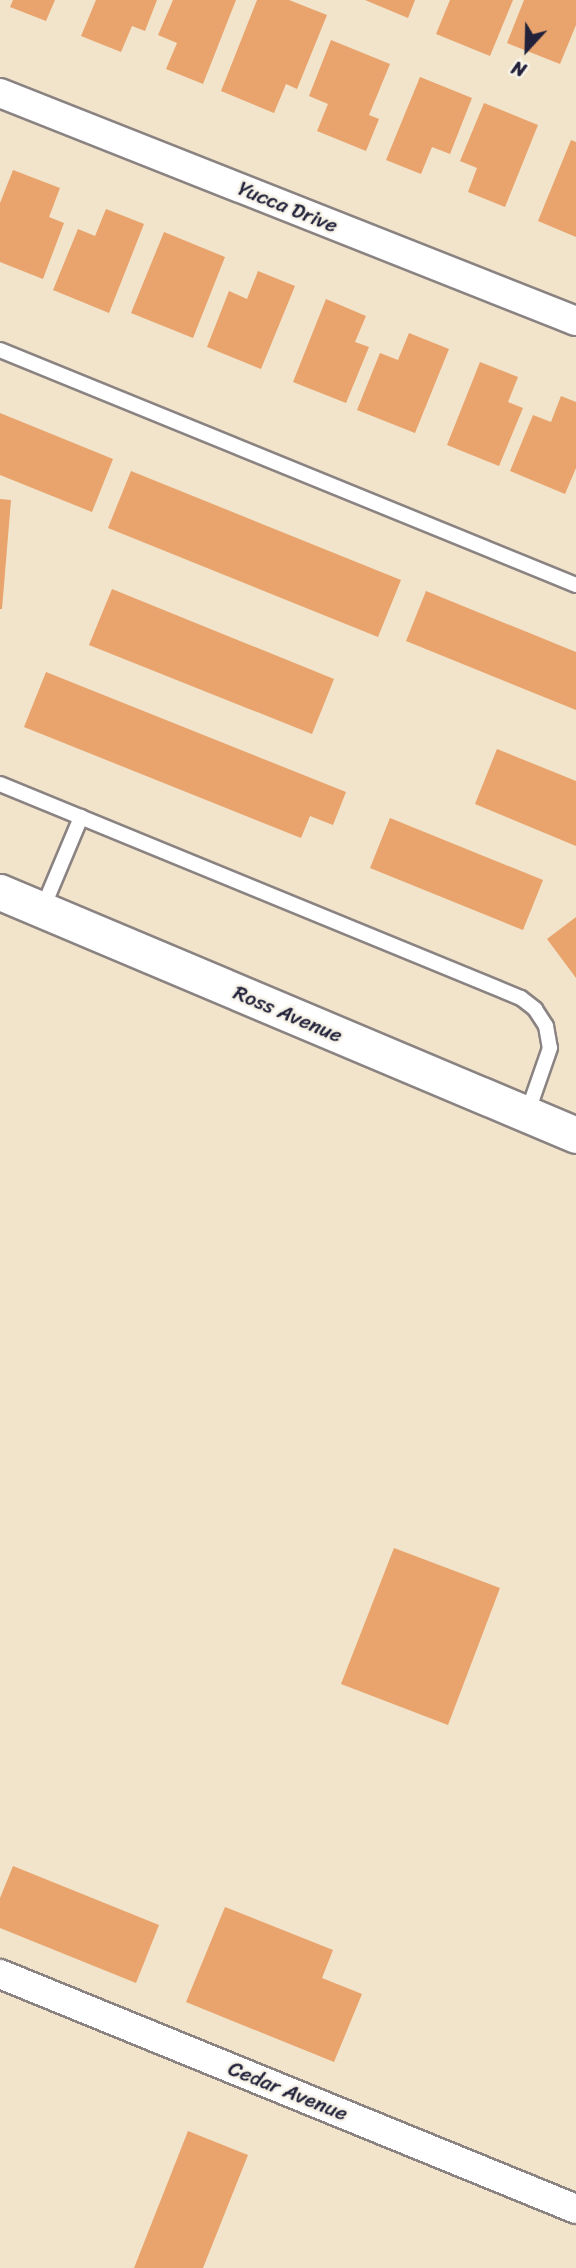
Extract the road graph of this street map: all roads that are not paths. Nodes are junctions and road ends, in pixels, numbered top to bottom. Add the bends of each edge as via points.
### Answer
1 (0, 93) edge
2 (576, 321) edge
3 (0, 350) edge
4 (576, 585) edge
5 (0, 784) edge
6 (81, 817) junction
7 (0, 892) edge
8 (42, 910) junction
9 (527, 1114) junction
10 (576, 1135) edge
11 (0, 1974) edge
12 (576, 2209) edge

1 - 2 street, Yucca Drive
3 - 4 lane
5 - 6 lane
6 - 8 lane
6 - 9 lane via 522,998 546,1026 550,1048
7 - 8 street, Ross Avenue
8 - 9 street, Ross Avenue
9 - 10 street, Ross Avenue
11 - 12 street, Cedar Avenue

